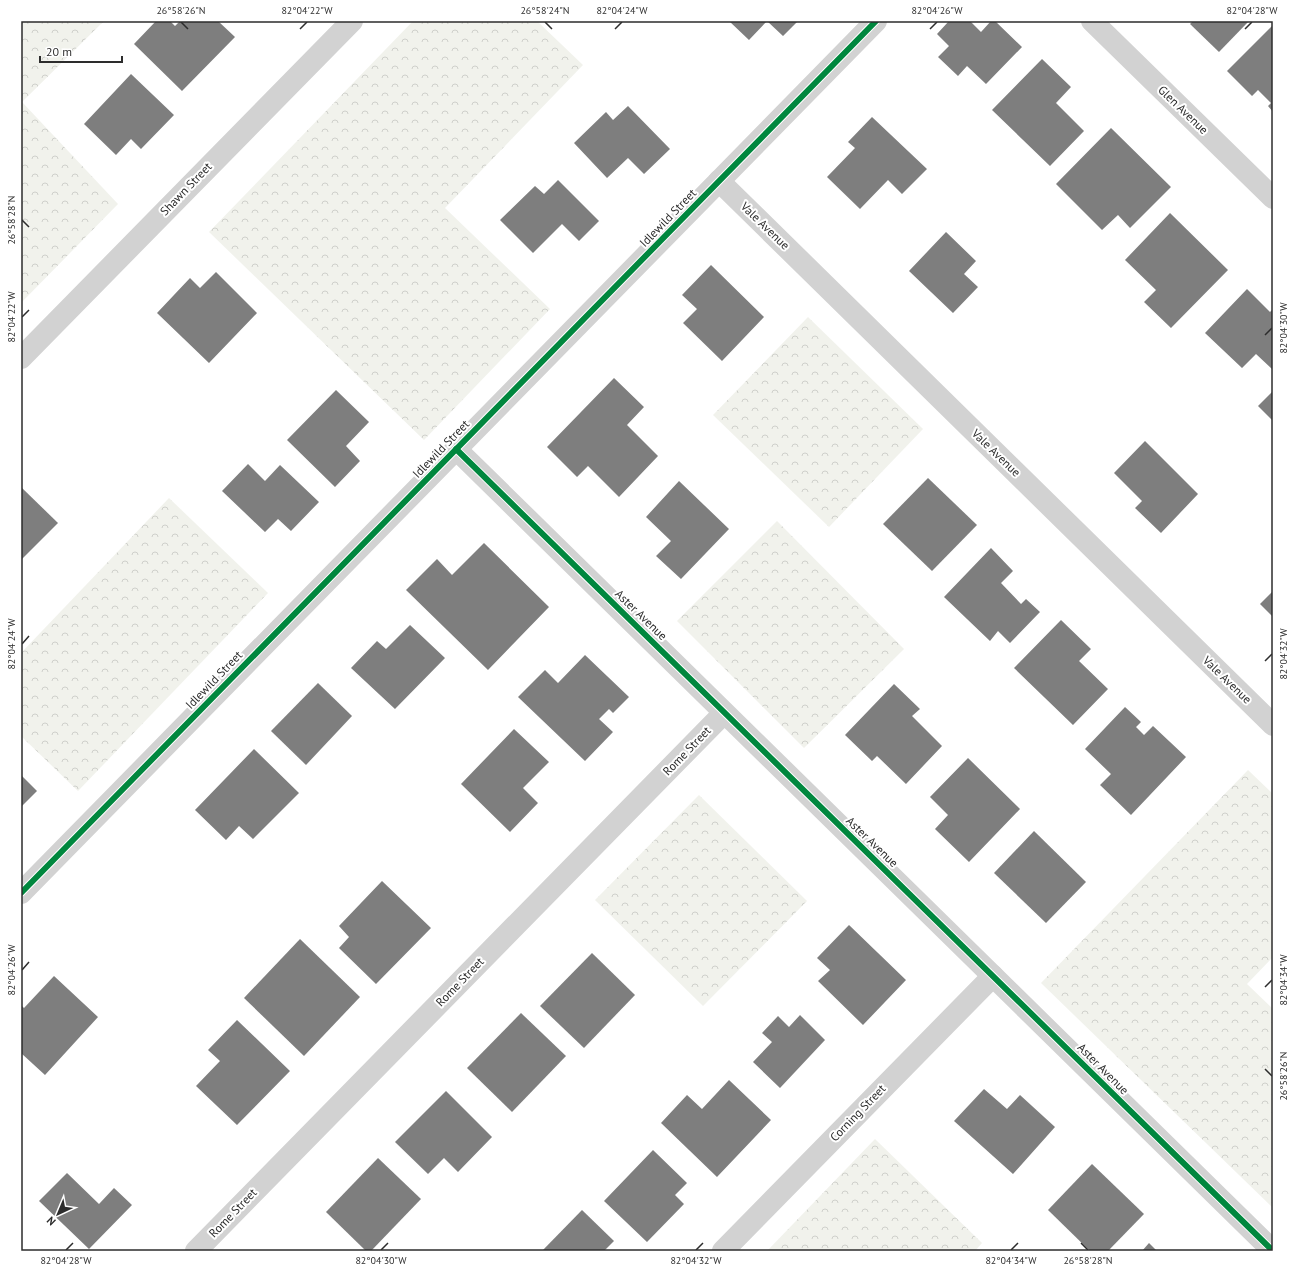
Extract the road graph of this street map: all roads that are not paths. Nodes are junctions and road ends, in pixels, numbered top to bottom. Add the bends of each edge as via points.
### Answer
1 (352, 21) edge
2 (876, 21) edge
3 (1092, 21) edge
4 (719, 181) junction
5 (1273, 198) edge
6 (21, 358) edge
7 (456, 449) junction
8 (724, 713) junction
9 (1273, 725) edge
10 (21, 893) edge
11 (993, 976) junction
12 (196, 1251) edge
13 (723, 1251) edge
14 (1273, 1251) edge

1 - 6 street, Shawn Street
2 - 4 street, Idlewild Street
3 - 5 street, Glen Avenue
4 - 7 street, Idlewild Street
4 - 9 street, Vale Avenue
7 - 8 street, Aster Avenue
7 - 10 street, Idlewild Street
8 - 11 street, Aster Avenue
8 - 12 street, Rome Street
11 - 13 street, Corning Street
11 - 14 street, Aster Avenue

